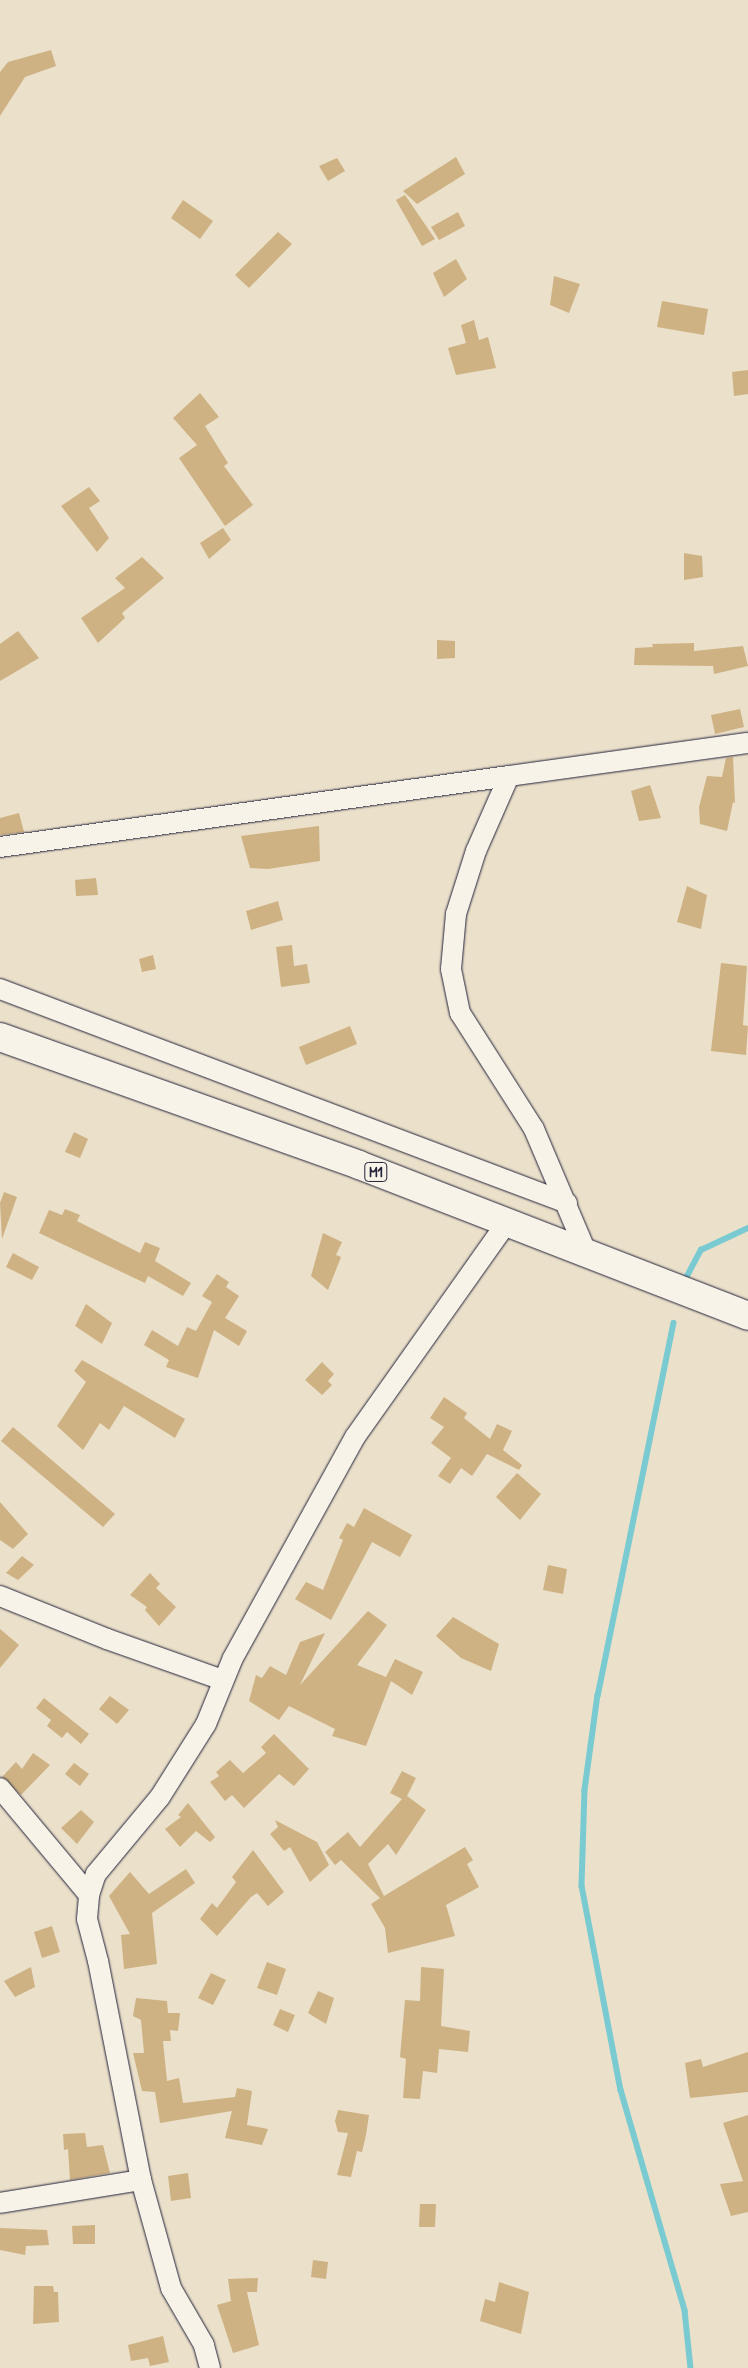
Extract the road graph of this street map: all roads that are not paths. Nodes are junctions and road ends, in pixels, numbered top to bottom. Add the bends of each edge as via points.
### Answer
1 (748, 743) edge
2 (508, 776) junction
3 (0, 847) edge
4 (0, 989) edge
5 (0, 1037) edge
6 (568, 1203) junction
7 (507, 1222) junction
8 (587, 1254) junction
9 (748, 1316) edge
10 (0, 1596) edge
11 (223, 1680) junction
12 (0, 1788) edge
13 (89, 1895) junction
14 (141, 2180) junction
15 (0, 2203) edge
16 (210, 2368) edge

1 - 2 street
2 - 3 street
2 - 6 street via 476,851 456,914 451,969 460,1013 534,1129
4 - 6 street
5 - 7 highway, M1 via 359,1165
6 - 8 street
7 - 8 highway, M1
7 - 11 street via 355,1437
8 - 9 highway, M1
10 - 11 street via 107,1640
11 - 13 street via 206,1724 160,1797 96,1874
12 - 13 street
13 - 14 street via 87,1920
14 - 15 street
14 - 16 street via 171,2288 204,2345

